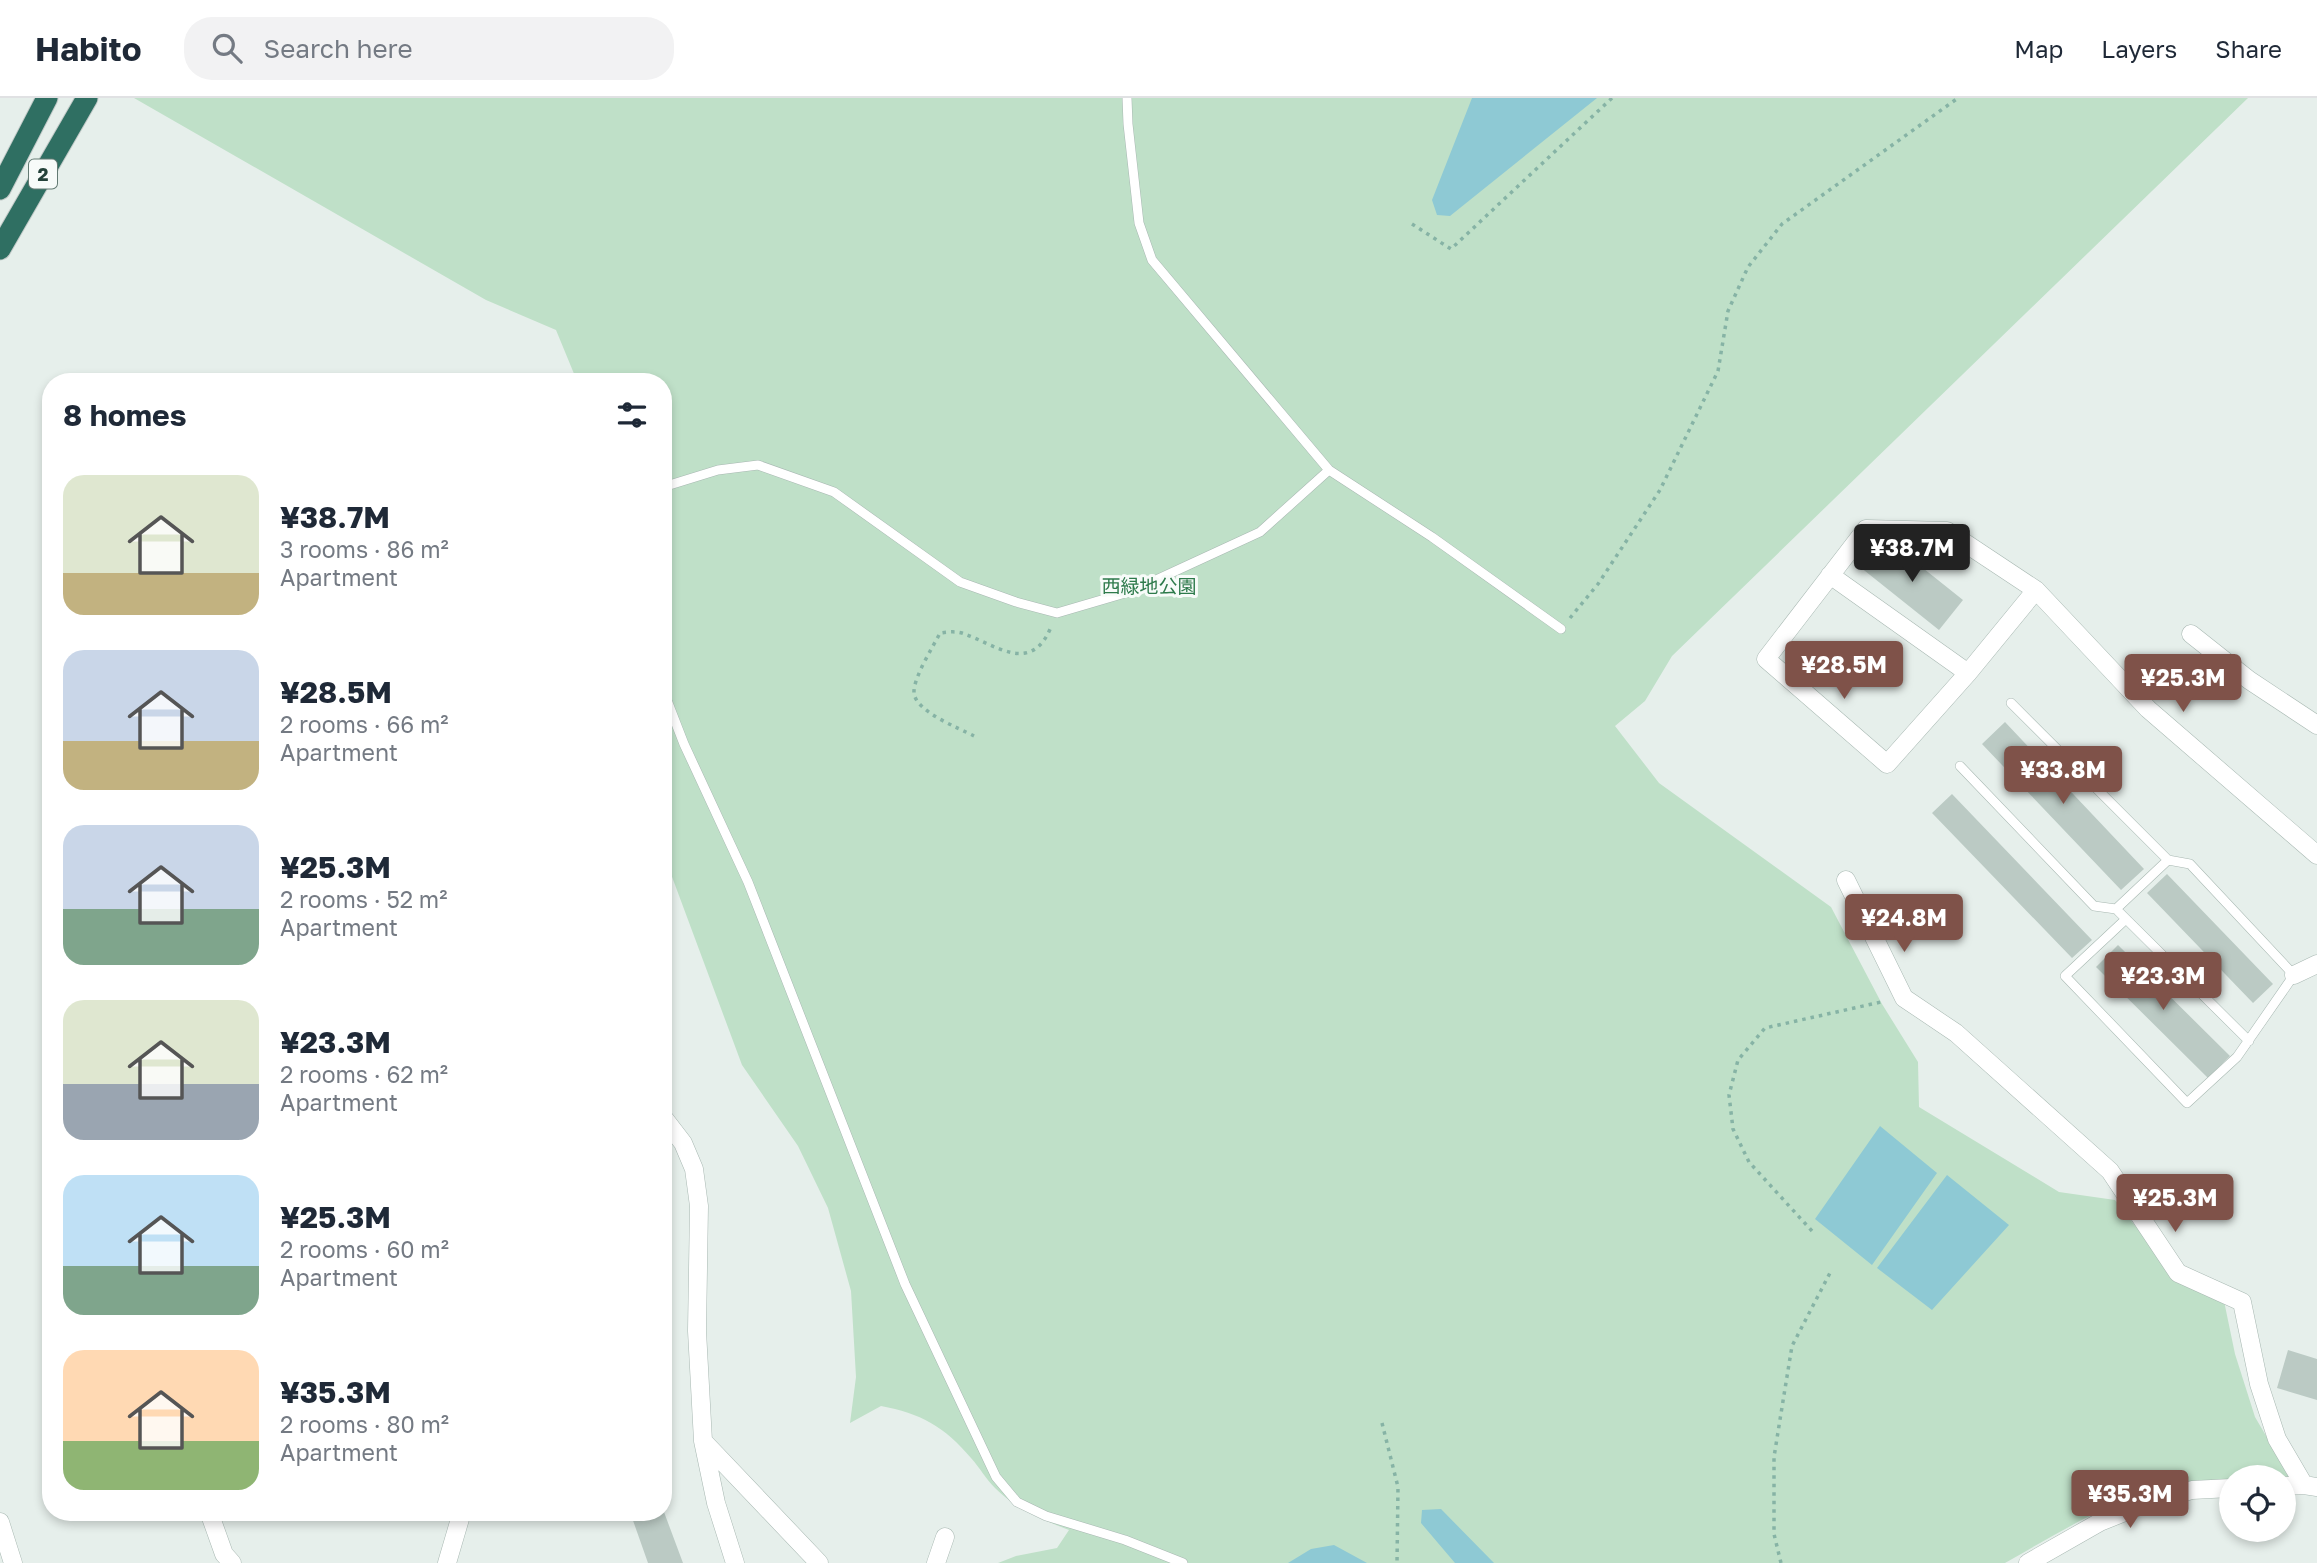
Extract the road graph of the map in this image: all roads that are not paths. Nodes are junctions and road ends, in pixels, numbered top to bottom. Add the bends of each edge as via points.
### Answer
1 (47, 98) edge
2 (87, 98) edge
3 (1127, 98) edge
4 (0, 189) edge
5 (0, 249) edge
6 (1329, 470) junction
7 (672, 485) edge
8 (1830, 575) junction
9 (2036, 590) junction
10 (1561, 629) road end
11 (2191, 634) dead end
12 (1968, 673) junction
13 (2011, 703) dead end
14 (672, 713) edge
15 (2317, 725) edge
16 (1960, 766) dead end
17 (2317, 855) edge
18 (2168, 860) junction
19 (1846, 880) dead end
20 (2116, 909) junction
21 (2126, 919) junction
22 (2317, 964) edge
23 (2294, 975) junction
24 (2249, 1041) junction
25 (672, 1129) edge
26 (703, 1441) junction
27 (2311, 1486) edge
28 (2219, 1489) edge
29 (212, 1521) edge
30 (459, 1521) edge
31 (0, 1522) edge
32 (945, 1537) dead end
33 (13, 1563) edge
34 (232, 1563) edge
35 (447, 1563) edge
36 (735, 1563) edge
37 (819, 1563) edge
38 (936, 1563) edge
39 (1183, 1563) edge
40 (2028, 1563) edge

1 - 4 highway, 2
2 - 5 highway, 2
3 - 6 lane via 1139,223 1152,260
6 - 7 lane via 1260,532 1132,591 1057,612 960,582 834,492 758,465 718,470
6 - 10 lane via 1433,537
8 - 9 street via 1866,529 1947,531
8 - 12 street
8 - 12 street via 1766,659 1887,764
9 - 12 street
9 - 17 street via 2148,709
11 - 15 street
13 - 18 lane
14 - 39 lane via 748,881 905,1284 996,1477 1017,1502 1046,1516
16 - 20 lane via 2094,906
18 - 20 lane
18 - 23 lane via 2190,864
19 - 27 street via 1904,998 1955,1033 2110,1171 2178,1273 2242,1302 2259,1384 2277,1439
20 - 21 lane
21 - 24 lane
21 - 24 lane via 2065,976 2187,1103
22 - 23 street
23 - 24 lane
25 - 26 street via 694,1169 699,1206 697,1331
26 - 36 street
26 - 37 street
28 - 40 street via 2192,1490 2142,1505 2100,1522
29 - 34 street
30 - 35 street
31 - 33 street
32 - 38 street

